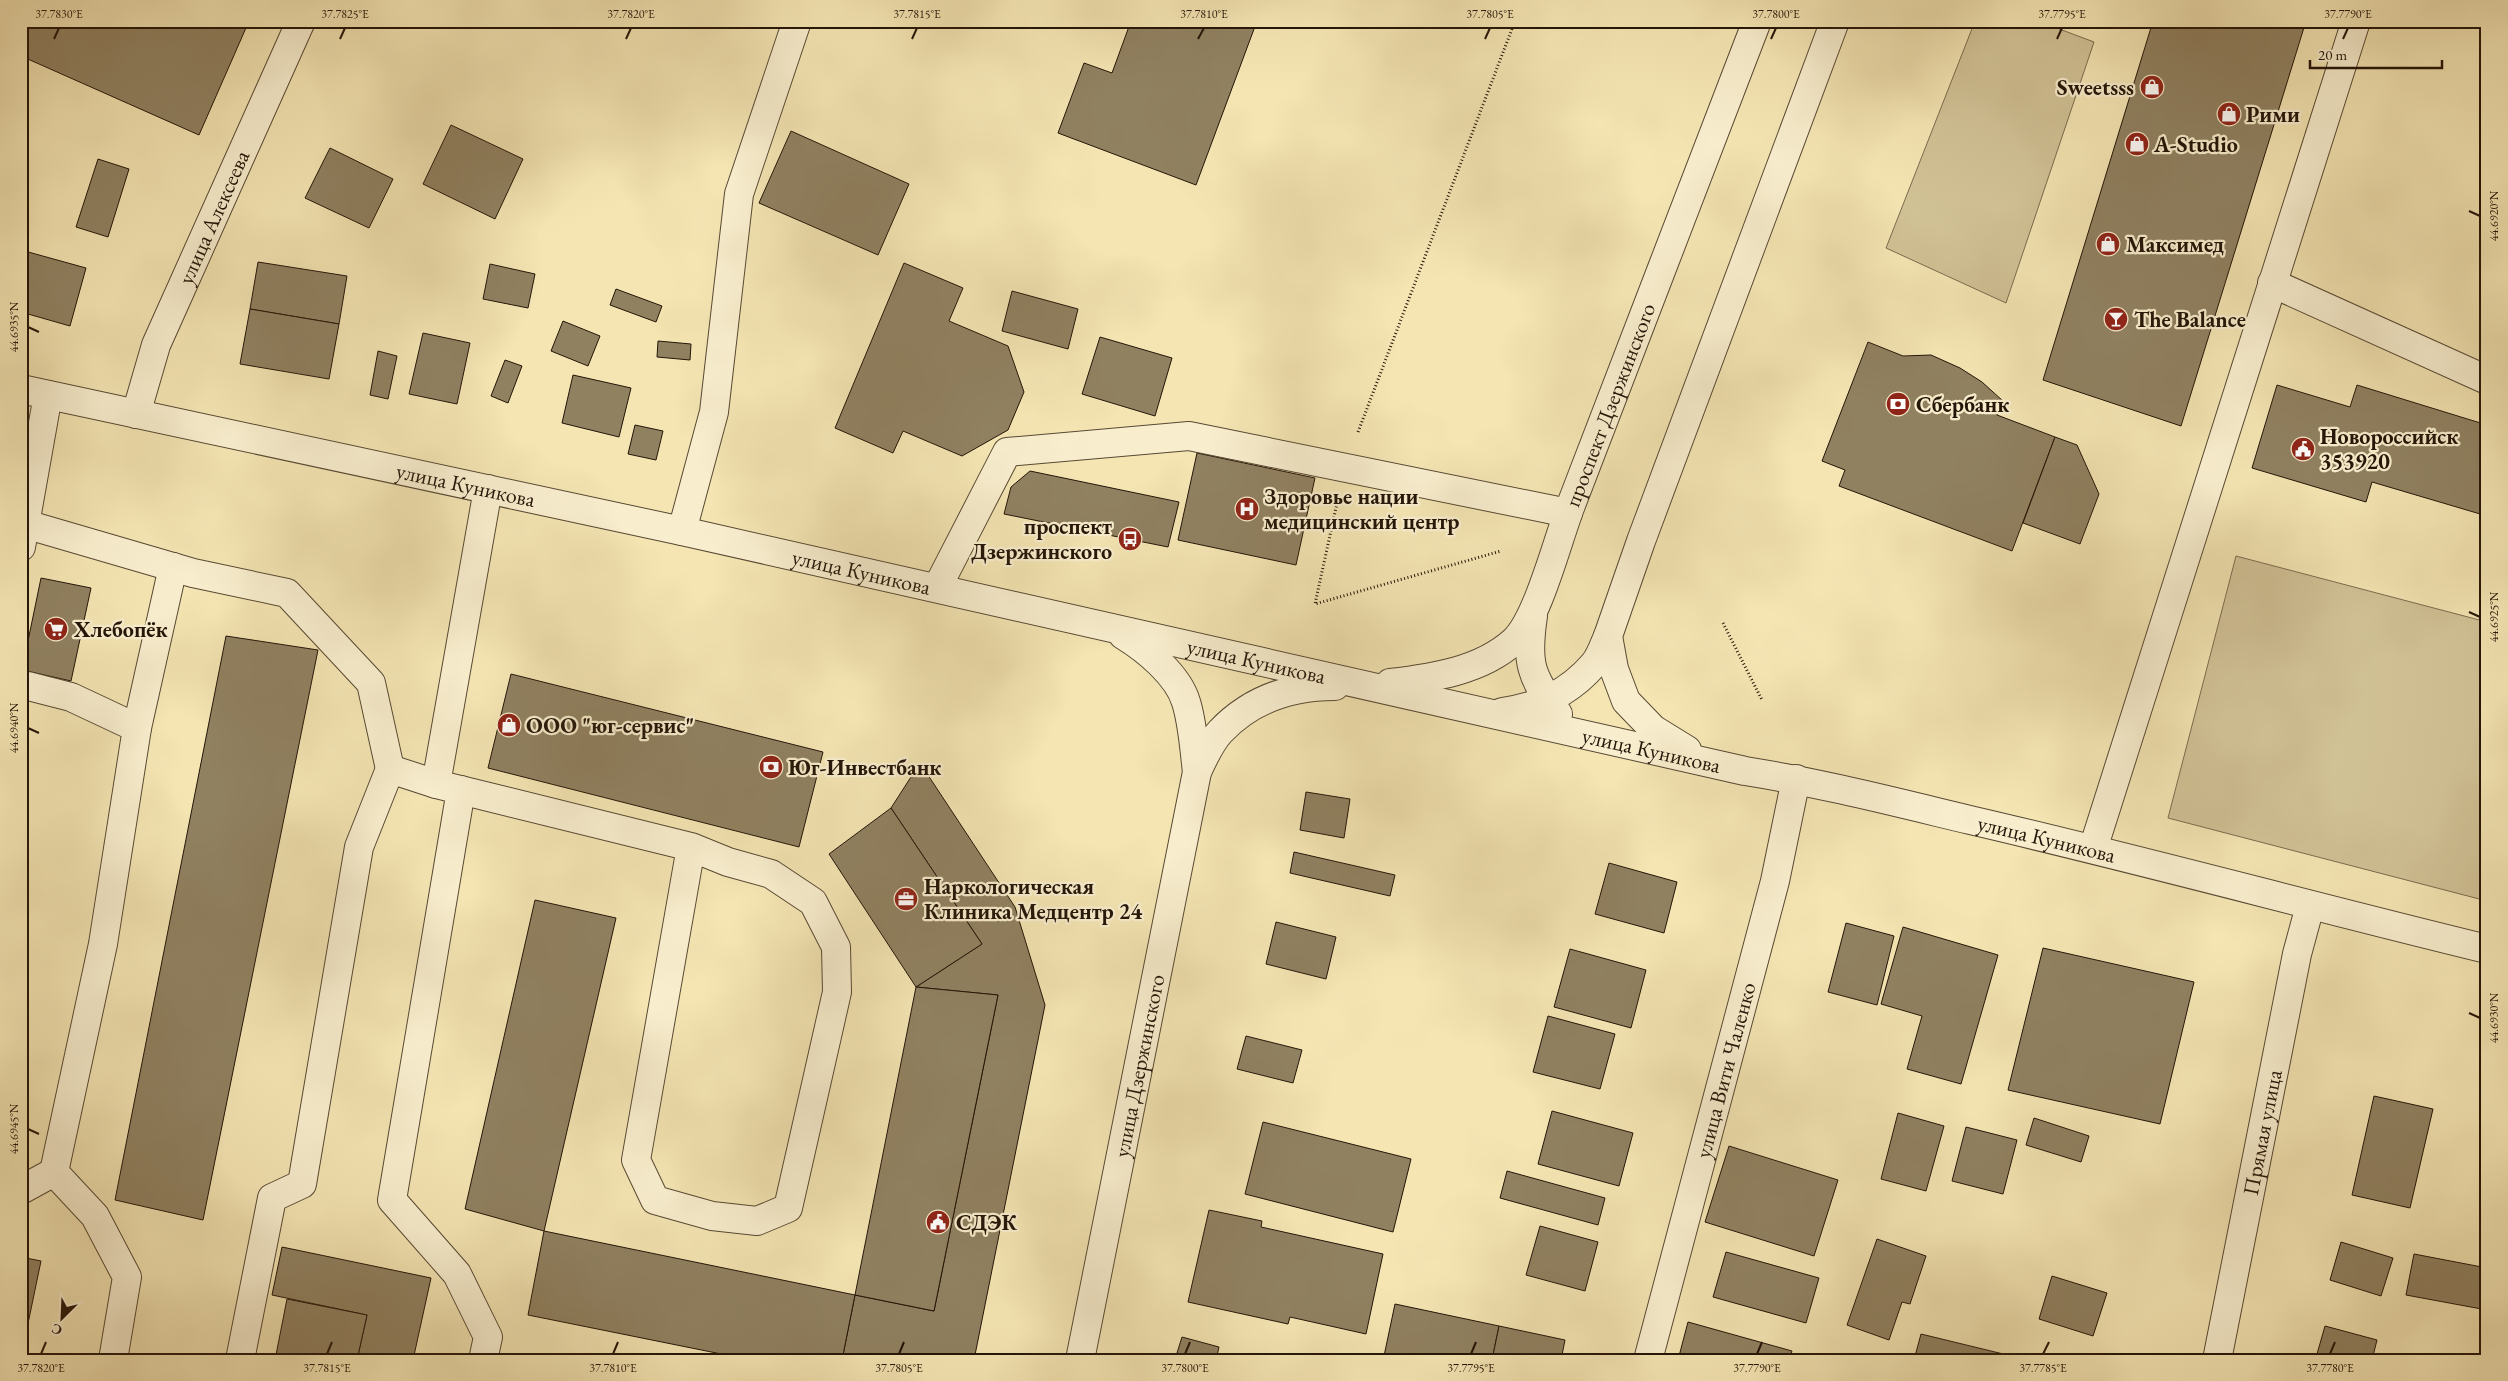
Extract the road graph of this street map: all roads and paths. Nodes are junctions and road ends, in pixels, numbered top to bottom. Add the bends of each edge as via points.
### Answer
1 (301, 21) edge
2 (797, 21) edge
3 (1515, 21) edge
4 (1757, 21) edge
5 (1835, 21) edge
6 (2356, 21) edge
7 (2272, 283) junction
8 (2487, 380) edge
9 (21, 390) edge
10 (48, 395) junction
11 (136, 414) junction
12 (1345, 467) junction
13 (488, 489) junction
14 (1568, 513) junction
15 (682, 531) junction
16 (23, 536) edge
17 (1501, 551) dead end
18 (173, 567) junction
19 (937, 588) junction
20 (1534, 612) junction
21 (1723, 623) dead end
22 (1108, 627) junction
23 (1608, 636) junction
24 (1368, 686) junction
25 (21, 687) edge
26 (1548, 700) junction
27 (1762, 700) dead end
28 (1493, 714) junction
29 (137, 728) junction
30 (1587, 735) junction
31 (1703, 761) junction
32 (390, 769) junction
33 (1196, 772) junction
34 (1796, 779) junction
35 (449, 787) junction
36 (691, 848) junction
37 (2093, 849) junction
38 (2310, 906) junction
39 (2487, 949) edge
40 (54, 1172) junction
41 (21, 1190) edge
42 (113, 1360) edge
43 (240, 1360) edge
44 (483, 1360) edge
45 (1080, 1360) edge
46 (1648, 1360) edge
47 (2217, 1360) edge

1 - 11 street, улица Алексеева via 156,345
2 - 15 street via 739,194 714,412
3 - 12 path
4 - 14 street, проспект Дзержинского
5 - 23 street
6 - 7 street
7 - 8 street
7 - 37 street
9 - 10 street, улица Куникова
10 - 11 street, улица Куникова
10 - 16 street
11 - 13 street, улица Куникова
12 - 14 street
12 - 17 path via 1315,604
12 - 19 street via 1189,436 1007,452
13 - 15 street, улица Куникова
13 - 35 street
14 - 20 street, проспект Дзержинского
15 - 19 street, улица Куникова
16 - 18 street
18 - 29 street
18 - 32 street via 287,593 371,683
19 - 22 street, улица Куникова
20 - 24 street, проспект Дзержинского via 1515,641 1484,660 1434,678
20 - 26 street via 1528,648 1533,674
21 - 27 path
22 - 24 street, улица Куникова
22 - 33 street via 1144,648 1186,700
23 - 26 street via 1595,663 1557,697
23 - 31 street via 1614,669 1626,701 1653,729
24 - 28 street, улица Куникова
24 - 33 street via 1318,686 1269,696 1247,709 1220,732
25 - 29 street via 71,697
26 - 28 street via 1527,709
26 - 30 street via 1560,717
28 - 30 street, улица Куникова
29 - 40 street via 103,944
30 - 31 street, улица Куникова
31 - 34 street, улица Куникова
32 - 35 street
32 - 43 street via 359,847 302,1184 272,1198
33 - 45 street, улица Дзержинского
34 - 37 street, улица Куникова
34 - 46 street, улица Вити Чаленко via 1776,881
35 - 36 street
35 - 44 street via 392,1200 457,1274 488,1337
36 - 36 street via 636,1160 655,1200 712,1216 757,1221 788,1208 837,992 836,947 813,902 771,874
37 - 38 street, улица Куникова
38 - 39 street, улица Куникова
38 - 47 street, Прямая улица
40 - 41 street
40 - 42 street via 95,1216 127,1276

